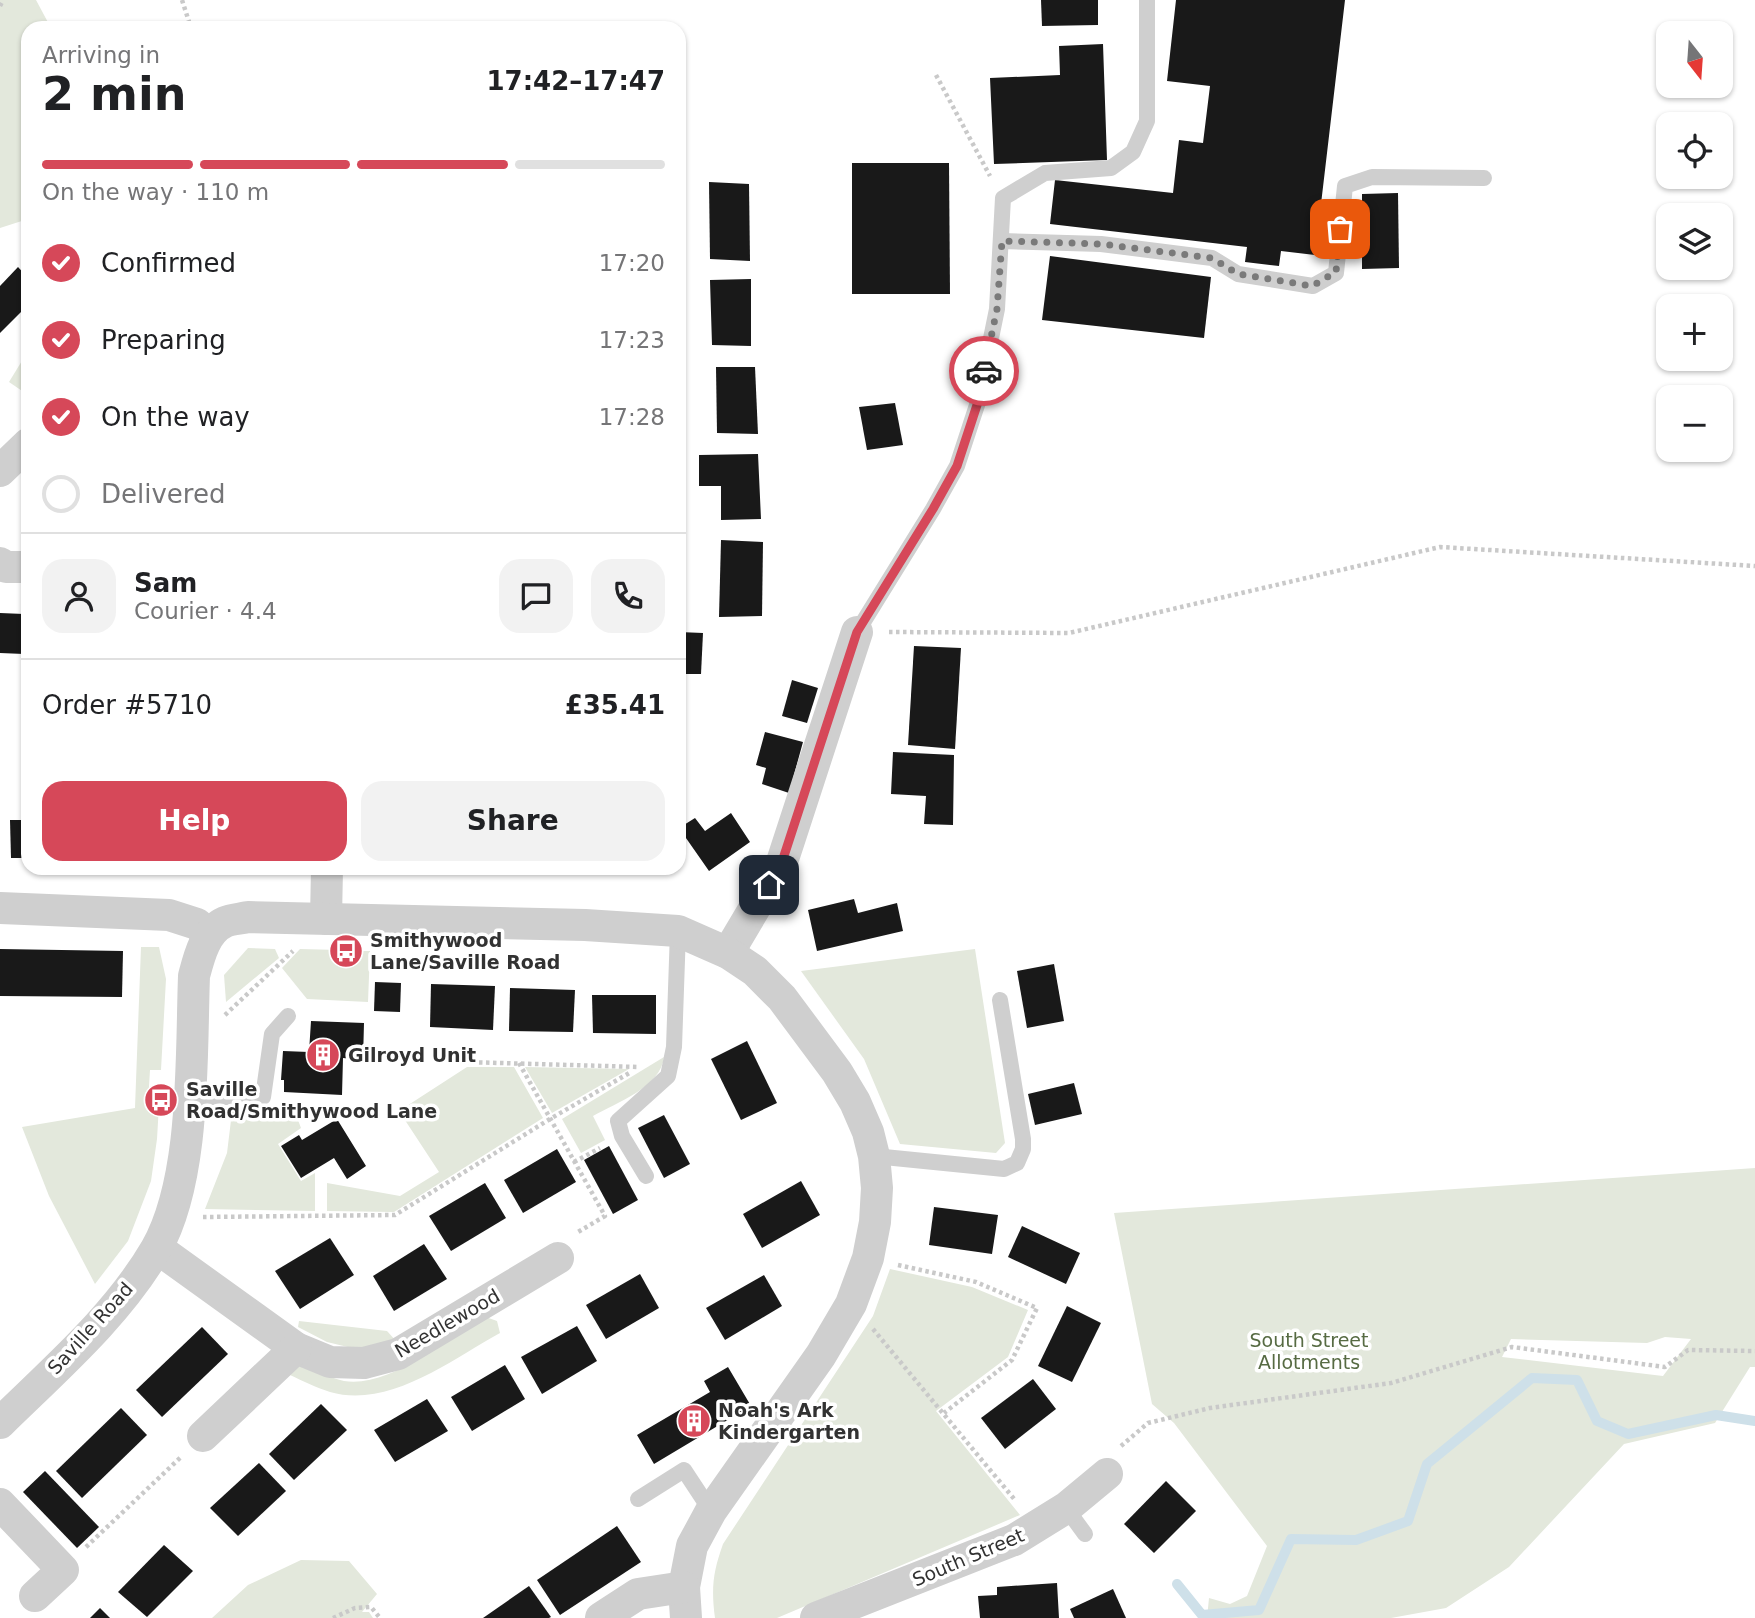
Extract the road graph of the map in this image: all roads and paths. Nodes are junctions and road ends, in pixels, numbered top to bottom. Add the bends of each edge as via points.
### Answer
1 (4, 0) edge
2 (182, 0) edge
3 (1147, 0) edge
4 (0, 6) edge
5 (189, 21) edge
6 (936, 75) dead end
7 (1484, 178) dead end
8 (1003, 198) junction
9 (1002, 241) junction
10 (21, 451) edge
11 (0, 471) edge
12 (0, 563) edge
13 (1755, 566) edge
14 (21, 568) edge
15 (857, 632) junction
16 (327, 875) edge
17 (0, 908) edge
18 (326, 919) junction
19 (678, 932) junction
20 (209, 935) junction
21 (729, 953) junction
22 (1000, 1000) dead end
23 (288, 1016) dead end
24 (191, 1047) junction
25 (465, 1062) dead end
26 (519, 1063) junction
27 (190, 1097) junction
28 (550, 1119) junction
29 (874, 1156) junction
30 (646, 1176) dead end
31 (173, 1211) junction
32 (157, 1248) junction
33 (558, 1258) joint
34 (868, 1258) junction
35 (851, 1304) junction
36 (296, 1348) junction
37 (1755, 1351) edge
38 (944, 1413) junction
39 (0, 1423) edge
40 (203, 1436) joint
41 (1107, 1474) joint
42 (638, 1499) dead end
43 (0, 1504) edge
44 (1066, 1508) junction
45 (711, 1511) junction
46 (1040, 1526) junction
47 (1085, 1534) dead end
48 (63, 1570) junction
49 (35, 1596) dead end
50 (685, 1603) edge
51 (333, 1618) edge
52 (380, 1618) edge
53 (601, 1618) edge
54 (816, 1618) edge

1 - 4 path
2 - 5 path
3 - 8 lane via 1147,121 1133,152 1111,168 1045,173
6 - 8 path
7 - 9 lane via 1372,177 1345,186 1336,272 1312,286 1238,274 1212,258 1101,244
8 - 9 lane
9 - 15 lane via 997,309 978,402 957,466
10 - 11 street
12 - 14 street
13 - 15 path via 1440,547 1069,633
15 - 21 street via 782,862
16 - 18 street
17 - 20 street via 169,915 197,924
18 - 19 street via 585,925
18 - 20 street via 248,917 224,922
18 - 24 path
19 - 21 street
19 - 30 lane via 674,1047 668,1076 618,1121
20 - 24 street, Saville Road via 194,976
21 - 29 street via 782,998 837,1072 855,1102
22 - 29 lane via 1023,1139 1017,1163 1004,1169
23 - 27 lane via 272,1034 263,1097
24 - 27 street, Saville Road
25 - 26 path
26 - 28 path
26 - 28 path via 640,1067
27 - 31 street, Saville Road
28 - 31 path via 395,1215 202,1217
28 - 33 path via 605,1216 555,1246
29 - 34 street via 875,1222
31 - 32 street, Saville Road
32 - 36 street, Needlewood
32 - 39 street, Saville Road via 112,1310
33 - 36 street, Needlewood via 522,1295 398,1354 364,1363 330,1362
34 - 35 street
34 - 38 path via 976,1282 1037,1308 1012,1360
35 - 38 path
35 - 45 street
36 - 40 street
37 - 41 path via 1688,1350 1665,1367 1512,1347 1391,1383 1210,1408 1148,1423 1106,1459
38 - 46 path
40 - 48 path
41 - 44 street, South Street
42 - 45 lane via 684,1470
43 - 48 street
44 - 46 street, South Street
44 - 47 lane
45 - 50 street via 692,1546
46 - 54 street, South Street
48 - 49 street
50 - 53 street via 638,1594
51 - 52 path via 355,1608 372,1607

